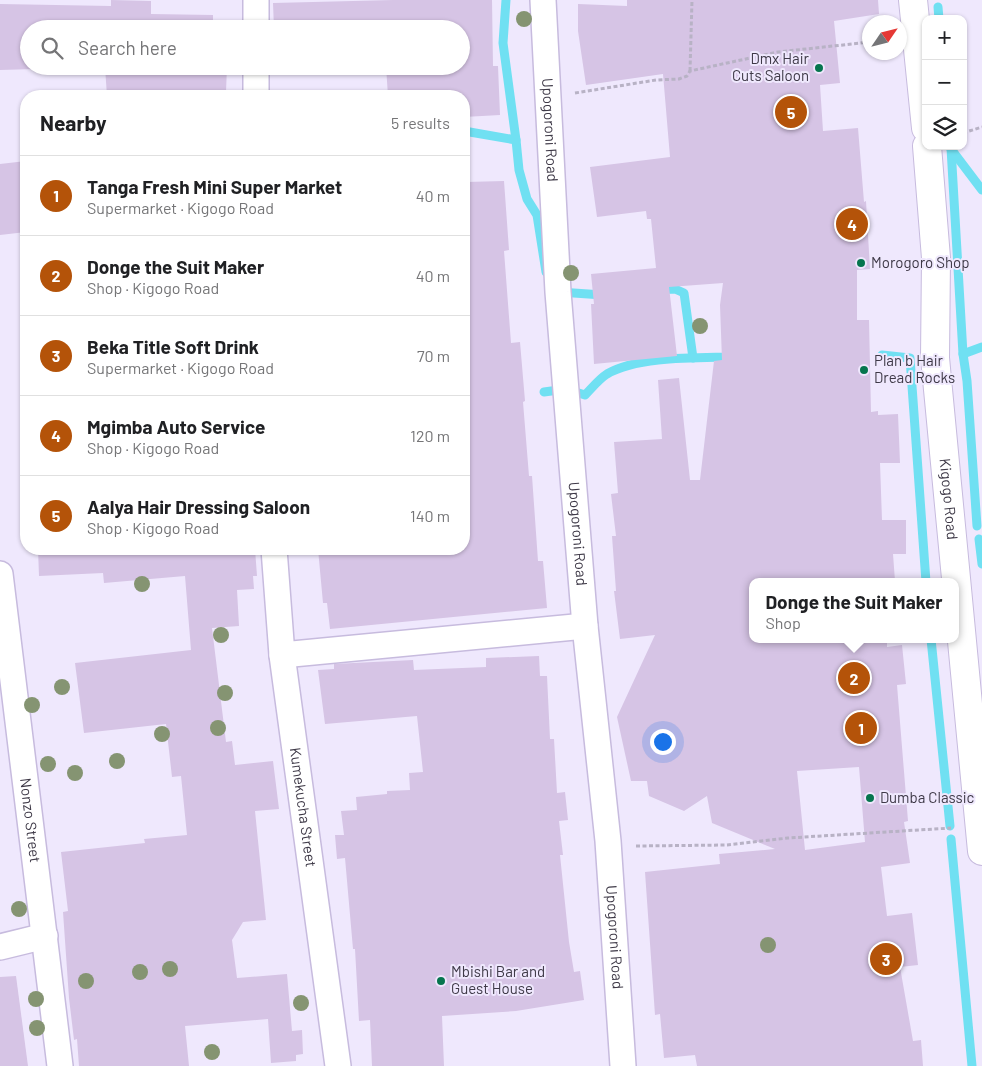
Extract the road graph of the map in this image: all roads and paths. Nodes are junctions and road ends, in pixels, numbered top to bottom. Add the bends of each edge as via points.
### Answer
1 (256, 0) edge
2 (543, 0) edge
3 (692, 0) edge
4 (913, 0) edge
5 (256, 20) edge
6 (862, 43) edge
7 (690, 71) junction
8 (256, 75) edge
9 (256, 90) edge
10 (547, 97) junction
11 (924, 105) edge
12 (982, 127) edge
13 (967, 132) edge
14 (927, 150) edge
15 (274, 555) edge
16 (0, 574) edge
17 (956, 578) edge
18 (959, 609) edge
19 (585, 626) junction
20 (282, 655) junction
21 (981, 839) edge
22 (608, 841) junction
23 (45, 936) junction
24 (0, 948) edge
25 (60, 1066) edge
26 (338, 1066) edge
27 (623, 1066) edge

1 - 5 street
2 - 10 street, Upogoroni Road
3 - 7 path
4 - 11 main road
6 - 7 path via 778,52
7 - 10 path via 679,79
8 - 9 street
10 - 19 street, Upogoroni Road via 558,292
12 - 13 path
14 - 17 main road, Kigogo Road via 936,258 935,358
15 - 20 street, Kumekucha Street
16 - 23 street, Nonzo Street
18 - 21 main road, Kigogo Road
19 - 20 street
19 - 22 street, Upogoroni Road
20 - 26 street, Kumekucha Street
21 - 22 path via 788,838 727,845 645,847
22 - 27 street, Upogoroni Road
23 - 24 street
23 - 25 street, Nonzo Street

